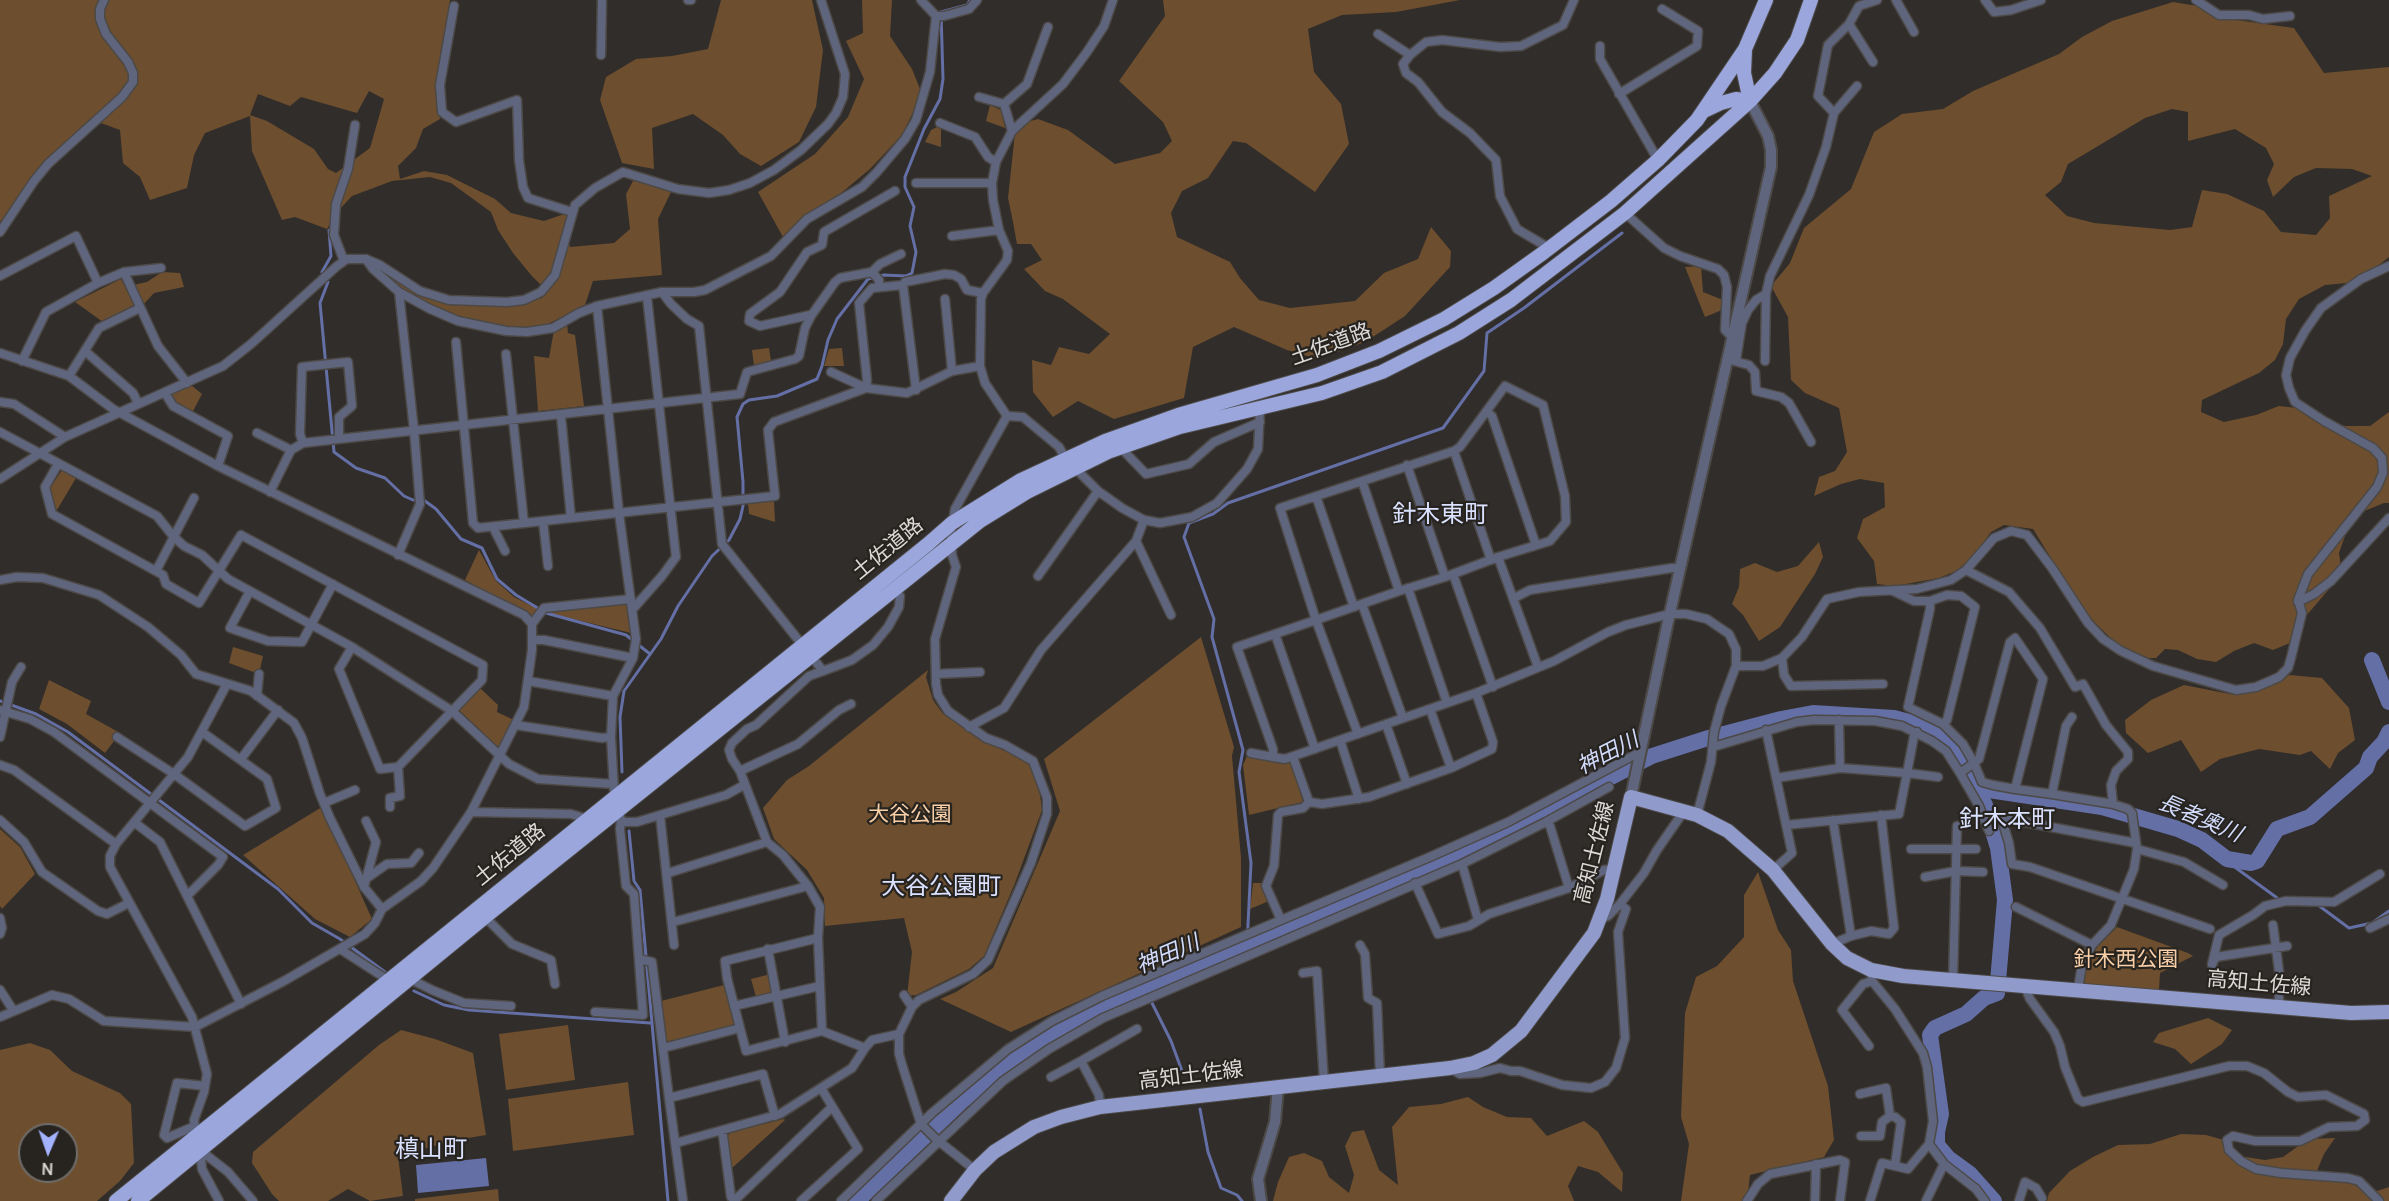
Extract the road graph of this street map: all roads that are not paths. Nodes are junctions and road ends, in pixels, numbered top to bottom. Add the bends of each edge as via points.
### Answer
1 (104, 0) edge
2 (602, 0) edge
3 (821, 0) edge
4 (921, 0) edge
5 (977, 0) edge
6 (1113, 0) edge
7 (1574, 0) edge
8 (1766, 0) edge
9 (1812, 0) edge
10 (1877, 0) edge
11 (1896, 0) edge
12 (1985, 0) edge
13 (2041, 0) edge
14 (2196, 0) edge
15 (454, 6) dead end
16 (1662, 9) dead end
17 (936, 16) junction
18 (2290, 16) dead end
19 (1849, 24) junction
20 (1048, 27) dead end
21 (1914, 32) dead end
22 (1378, 34) dead end
23 (1600, 46) dead end
24 (1745, 49) junction
25 (601, 55) dead end
26 (1410, 55) junction
27 (1873, 63) dead end
28 (1857, 86) dead end
29 (1619, 94) junction
30 (979, 97) dead end
31 (1750, 101) junction
32 (1004, 104) junction
33 (1704, 111) junction
34 (1833, 113) junction
35 (940, 123) dead end
36 (355, 125) dead end
37 (1012, 131) junction
38 (1658, 160) junction
39 (996, 162) junction
40 (916, 183) dead end
41 (992, 183) junction
42 (895, 191) dead end
43 (572, 212) junction
44 (1624, 213) junction
45 (999, 230) junction
46 (0, 232) edge
47 (952, 236) dead end
48 (1549, 248) junction
49 (901, 254) dead end
50 (366, 259) junction
51 (344, 261) junction
52 (2389, 266) edge
53 (161, 268) dead end
54 (124, 272) junction
55 (0, 276) edge
56 (876, 278) junction
57 (98, 283) junction
58 (903, 285) junction
59 (399, 292) junction
60 (662, 292) junction
61 (982, 294) junction
62 (1767, 294) junction
63 (647, 297) junction
64 (945, 298) dead end
65 (597, 306) junction
66 (140, 308) junction
67 (811, 316) junction
68 (1732, 338) junction
69 (456, 342) dead end
70 (85, 351) junction
71 (0, 353) edge
72 (506, 354) dead end
73 (22, 360) junction
74 (1731, 360) junction
75 (1765, 361) dead end
76 (980, 366) junction
77 (952, 371) junction
78 (831, 372) dead end
79 (69, 376) junction
80 (187, 383) junction
81 (866, 388) junction
82 (916, 390) junction
83 (165, 393) junction
84 (706, 399) junction
85 (0, 402) edge
86 (138, 403) junction
87 (660, 404) junction
88 (609, 410) junction
89 (117, 411) junction
90 (1487, 412) junction
91 (561, 416) junction
92 (1007, 416) junction
93 (1260, 416) junction
94 (513, 420) junction
95 (465, 426) junction
96 (414, 430) junction
97 (0, 432) edge
98 (257, 433) dead end
99 (65, 437) junction
100 (339, 439) junction
101 (1811, 442) dead end
102 (303, 443) junction
103 (1121, 448) junction
104 (291, 450) junction
105 (1454, 451) junction
106 (39, 453) junction
107 (1069, 463) junction
108 (58, 464) junction
109 (1407, 465) junction
110 (218, 466) junction
111 (0, 479) edge
112 (1362, 481) junction
113 (1098, 490) junction
114 (270, 492) junction
115 (1316, 496) junction
116 (194, 498) dead end
117 (717, 503) junction
118 (670, 507) junction
119 (619, 513) junction
120 (571, 518) junction
121 (2389, 518) edge
122 (1144, 520) junction
123 (543, 521) junction
124 (524, 523) junction
125 (952, 523) junction
126 (493, 527) junction
127 (173, 536) junction
128 (1136, 541) junction
129 (951, 543) junction
130 (1536, 545) junction
131 (505, 551) dead end
132 (398, 555) junction
133 (1494, 559) junction
134 (548, 566) dead end
135 (1680, 568) junction
136 (1966, 570) junction
137 (156, 571) junction
138 (219, 573) junction
139 (1449, 575) junction
140 (1038, 576) dead end
141 (0, 580) edge
142 (333, 584) junction
143 (893, 589) junction
144 (1404, 590) junction
145 (250, 591) junction
146 (1893, 591) junction
147 (1514, 598) junction
148 (631, 599) junction
149 (1930, 601) junction
150 (2298, 602) junction
151 (1358, 606) junction
152 (632, 609) junction
153 (1670, 614) junction
154 (1171, 615) dead end
155 (1316, 620) junction
156 (532, 624) junction
157 (311, 625) junction
158 (1275, 634) junction
159 (532, 640) junction
160 (352, 647) junction
161 (807, 650) junction
162 (634, 654) junction
163 (1782, 658) junction
164 (1736, 666) junction
165 (21, 667) dead end
166 (1538, 667) junction
167 (823, 670) junction
168 (980, 672) dead end
169 (259, 674) dead end
170 (936, 674) junction
171 (528, 681) junction
172 (227, 684) junction
173 (1883, 684) dead end
174 (1493, 687) junction
175 (1476, 693) junction
176 (257, 696) junction
177 (612, 696) junction
178 (1448, 703) junction
179 (851, 704) dead end
180 (1430, 709) junction
181 (278, 710) junction
182 (3, 711) edge
183 (452, 711) junction
184 (2072, 717) dead end
185 (1403, 718) junction
186 (1839, 720) junction
187 (1386, 724) junction
188 (1943, 724) junction
189 (515, 725) junction
190 (969, 727) junction
191 (1766, 730) junction
192 (202, 732) junction
193 (1917, 732) junction
194 (1358, 734) junction
195 (0, 737) edge
196 (117, 737) dead end
197 (611, 737) junction
198 (1340, 740) junction
199 (1713, 740) junction
200 (1315, 749) junction
201 (1251, 753) dead end
202 (1639, 755) junction
203 (1293, 756) junction
204 (501, 757) junction
205 (1273, 757) junction
206 (241, 759) junction
207 (0, 765) edge
208 (398, 767) junction
209 (1451, 768) junction
210 (1840, 768) junction
211 (1967, 768) junction
212 (740, 771) junction
213 (1907, 773) junction
214 (174, 774) junction
215 (1938, 777) dead end
216 (1776, 778) junction
217 (1407, 784) junction
218 (744, 785) junction
219 (1609, 787) dead end
220 (2015, 789) junction
221 (355, 790) dead end
222 (2052, 794) junction
223 (1631, 797) junction
224 (1359, 799) junction
225 (1309, 802) junction
226 (324, 803) junction
227 (617, 803) junction
228 (149, 804) junction
229 (2113, 804) junction
230 (390, 807) dead end
231 (471, 812) junction
232 (1690, 813) junction
233 (1881, 814) junction
234 (660, 815) junction
235 (587, 819) junction
236 (0, 820) edge
237 (1833, 820) junction
238 (366, 821) dead end
239 (134, 822) junction
240 (1546, 822) junction
241 (1786, 825) junction
242 (1958, 826) dead end
243 (1989, 831) dead end
244 (767, 842) junction
245 (116, 844) junction
246 (2136, 846) junction
247 (1911, 849) dead end
248 (1957, 849) junction
249 (1976, 849) dead end
250 (419, 853) dead end
251 (1462, 864) junction
252 (1615, 869) junction
253 (1773, 870) junction
254 (1956, 871) junction
255 (1983, 872) dead end
256 (668, 873) junction
257 (2380, 874) dead end
258 (1925, 877) dead end
259 (368, 878) junction
260 (1415, 883) junction
261 (2223, 885) dead end
262 (808, 886) junction
263 (364, 887) junction
264 (1569, 888) junction
265 (187, 896) junction
266 (2123, 899) junction
267 (129, 903) junction
268 (1620, 904) junction
269 (2016, 907) dead end
270 (382, 909) junction
271 (485, 917) junction
272 (0, 918) edge
273 (2389, 919) edge
274 (1281, 920) junction
275 (1478, 920) junction
276 (1599, 920) junction
277 (673, 922) junction
278 (2273, 925) dead end
279 (2370, 928) dead end
280 (2210, 929) dead end
281 (0, 934) edge
282 (1851, 936) junction
283 (818, 938) junction
284 (1832, 944) junction
285 (674, 945) dead end
286 (1360, 945) dead end
287 (2092, 945) junction
288 (2288, 946) dead end
289 (2276, 948) junction
290 (341, 949) junction
291 (768, 949) junction
292 (643, 960) junction
293 (2212, 964) junction
294 (1303, 973) dead end
295 (2214, 974) dead end
296 (1871, 975) junction
297 (410, 978) junction
298 (388, 980) junction
299 (1953, 980) junction
300 (555, 984) dead end
301 (2024, 985) junction
302 (820, 986) junction
303 (0, 990) edge
304 (2078, 990) junction
305 (904, 995) dead end
306 (777, 996) junction
307 (241, 1004) junction
308 (511, 1006) dead end
309 (734, 1006) junction
310 (912, 1007) junction
311 (2279, 1007) junction
312 (14, 1010) junction
313 (595, 1012) dead end
314 (2389, 1012) edge
315 (0, 1017) edge
316 (195, 1027) junction
317 (740, 1028) junction
318 (1137, 1029) dead end
319 (822, 1031) junction
320 (900, 1034) junction
321 (785, 1042) junction
322 (1869, 1046) dead end
323 (865, 1047) junction
324 (663, 1048) junction
325 (1081, 1061) junction
326 (1450, 1068) junction
327 (1380, 1076) junction
328 (1052, 1077) dead end
329 (1324, 1082) junction
330 (205, 1086) junction
331 (1278, 1087) junction
332 (821, 1088) junction
333 (1860, 1094) dead end
334 (669, 1098) junction
335 (832, 1107) junction
336 (1100, 1107) junction
337 (775, 1116) junction
338 (1890, 1116) junction
339 (922, 1125) junction
340 (195, 1131) junction
341 (721, 1131) junction
342 (1861, 1136) dead end
343 (937, 1140) junction
344 (676, 1143) junction
345 (1929, 1144) junction
346 (200, 1150) junction
347 (1816, 1164) junction
348 (1944, 1164) junction
349 (1895, 1165) junction
350 (975, 1170) junction
351 (2042, 1198) dead end
352 (734, 1200) edge
353 (116, 1201) edge
354 (138, 1201) edge
355 (219, 1201) edge
356 (254, 1201) edge
357 (683, 1201) edge
358 (801, 1201) edge
359 (841, 1201) edge
360 (876, 1201) edge
361 (951, 1201) edge
362 (1261, 1201) edge
363 (1747, 1201) edge
364 (1815, 1201) edge
365 (1840, 1201) edge
366 (1870, 1201) edge
367 (1926, 1201) edge
368 (1985, 1201) edge
369 (2019, 1201) edge
370 (2379, 1201) edge

1 - 46 street via 100,20 128,62 133,82 122,97 48,164
2 - 25 street
3 - 43 street via 845,74 843,97 828,124 801,150 750,183 709,193 678,189 623,172 596,188
4 - 17 street
5 - 17 street via 969,9
6 - 37 street via 1104,27 1063,84
7 - 26 street via 1563,25 1521,46 1442,40 1426,42
8 - 24 highway
9 - 31 highway, 土佐道路 via 1797,40
10 - 19 street via 1859,6
11 - 21 street
12 - 13 street via 1994,12
14 - 18 street via 2219,15 2263,19
15 - 43 street via 440,85 442,112 456,122 517,100 519,160 528,198
16 - 29 street via 1698,31 1696,46
17 - 60 street via 930,72 916,120 862,187 807,219 771,256 705,290
19 - 27 street
19 - 34 street via 1828,45 1818,96
20 - 32 street via 1027,84
22 - 26 street
23 - 29 street via 1600,59
24 - 31 highway via 1744,73
24 - 33 highway, 土佐道路
26 - 48 street via 1403,64 1406,73 1442,112 1496,160 1500,196 1517,229
28 - 34 street
29 - 38 street
30 - 32 street
31 - 33 highway via 1736,99
31 - 44 highway, 土佐道路
31 - 68 street via 1768,136 1770,168
32 - 37 street
33 - 38 highway, 土佐道路
34 - 62 street via 1820,166 1770,276
35 - 39 street via 975,137
36 - 51 street via 348,169 336,204 334,235
37 - 39 street
38 - 48 highway, 土佐道路
39 - 41 street
40 - 41 street
41 - 45 street
42 - 67 street via 824,232 822,245 807,252 780,292 750,314 748,321 760,326
43 - 50 street via 555,274 541,292 524,300 449,300 420,291
44 - 68 street via 1664,248 1718,269 1724,275 1725,330
44 - 93 highway, 土佐道路 via 1510,300 1459,333 1382,372
45 - 47 street
45 - 61 street via 1008,251 1007,260
48 - 107 highway, 土佐道路 via 1444,319 1379,351 1317,375 1178,415 1105,441
49 - 56 street via 880,264
50 - 51 street
50 - 59 street
51 - 80 street via 234,358
52 - 150 street via 2361,279 2321,308 2290,358 2286,375 2295,402 2373,448 2383,461 2377,487 2308,574
53 - 54 street
54 - 57 street
54 - 66 street
55 - 57 street via 76,236
56 - 58 street
56 - 67 street via 840,278
56 - 81 street via 859,303
57 - 73 street via 46,312
58 - 61 street via 954,275 967,290
58 - 82 street
59 - 65 street via 459,321 506,331 554,328
59 - 96 street
60 - 63 street
60 - 84 street via 670,304 699,326
61 - 76 street
62 - 74 street via 1748,310
62 - 75 street
63 - 65 street
63 - 87 street
64 - 77 street
65 - 88 street
66 - 70 street via 99,328
66 - 80 street via 158,346
67 - 84 street via 799,356 747,372 740,394
68 - 74 street
69 - 95 street
70 - 79 street
70 - 86 street via 133,393
71 - 73 street
72 - 94 street
73 - 79 street
74 - 101 street via 1749,365 1755,372 1756,392 1781,397 1789,403
74 - 135 street
76 - 77 street
76 - 92 street via 985,382
77 - 82 street
78 - 81 street
79 - 89 street
80 - 83 street
81 - 82 street via 907,393
81 - 117 street via 774,422 768,430 775,496
83 - 86 street
83 - 110 street via 173,406 228,436
84 - 87 street
84 - 117 street
85 - 99 street via 14,404
86 - 89 street
87 - 88 street
87 - 118 street
88 - 91 street
88 - 119 street
89 - 99 street
89 - 110 street
90 - 105 street
90 - 130 street via 1492,416
90 - 130 street via 1505,386 1543,405 1565,496 1566,522 1550,541
91 - 94 street
91 - 120 street
92 - 107 street via 1023,417 1059,447
92 - 125 street via 955,509
93 - 103 highway, 土佐道路 via 1180,427
93 - 103 street via 1214,442 1190,464 1146,474
93 - 122 street via 1258,448 1247,469 1217,503 1181,520
94 - 95 street
94 - 124 street
95 - 96 street
95 - 126 street via 473,523 478,528
96 - 100 street
96 - 132 street via 420,501
97 - 106 street
98 - 104 street
99 - 106 street
100 - 102 street
100 - 102 street via 339,417 352,406 348,362 302,367
102 - 104 street
103 - 107 highway, 土佐道路
104 - 114 street
105 - 109 street
105 - 133 street
106 - 108 street
106 - 111 street
107 - 113 street
107 - 125 highway, 土佐道路 via 1021,480
107 - 129 highway, 土佐道路
108 - 127 street via 157,516
108 - 137 street via 45,487 52,514
109 - 112 street
109 - 139 street
110 - 114 street
112 - 115 street
112 - 144 street
113 - 122 street
113 - 140 street
114 - 132 street
115 - 151 street
115 - 155 street via 1280,508
116 - 127 street
117 - 118 street
117 - 161 street via 724,547
118 - 119 street
118 - 152 street via 675,561
119 - 120 street
119 - 148 street
120 - 123 street
121 - 150 street via 2331,581
122 - 128 street
123 - 124 street
123 - 134 street
124 - 126 street
125 - 129 street
125 - 161 highway, 土佐道路
126 - 131 street
127 - 137 street
127 - 138 street via 202,555
128 - 154 street
128 - 190 street via 1041,650 1004,708
129 - 143 highway, 土佐道路
129 - 170 street via 956,567 935,639
130 - 133 street
132 - 156 street via 524,615
133 - 139 street
133 - 147 street
135 - 147 street via 1530,590
135 - 153 street
136 - 146 street via 1936,585
136 - 150 street via 1994,538 2011,531 2027,535 2103,639 2153,666 2236,690 2279,677 2288,668 2302,613
136 - 229 street via 2009,592 2040,628 2075,687 2083,684 2106,725 2128,752 2128,759 2116,771 2111,785
137 - 138 street via 163,574 166,584 199,603
138 - 142 street via 241,535
138 - 145 street
139 - 144 street
139 - 174 street
141 - 172 street via 43,578 99,595 148,627 181,655 196,674
142 - 157 street
142 - 183 street via 483,665 482,680
143 - 161 highway, 土佐道路
143 - 167 street via 900,596 899,607 873,645 852,660
144 - 151 street
144 - 178 street
145 - 157 street
145 - 157 street via 230,628 268,641 302,642
146 - 149 street via 1914,601
146 - 163 street via 1859,592 1827,599 1802,637
147 - 166 street
148 - 152 street
148 - 156 street via 542,611
149 - 188 street via 1908,707
149 - 188 street via 1947,595 1961,596 1975,607
151 - 155 street
151 - 185 street
152 - 162 street
153 - 164 street via 1707,620 1729,634 1736,649
153 - 166 street via 1608,632
153 - 202 street
155 - 158 street
155 - 194 street
156 - 159 street
157 - 160 street
158 - 200 street
158 - 205 street via 1238,647 1274,749
159 - 162 street
159 - 171 street
160 - 183 street
160 - 208 street via 339,669 380,769
161 - 167 street
161 - 227 highway, 土佐道路
162 - 177 street
163 - 164 street via 1763,666
163 - 173 street via 1784,675 1791,686
164 - 199 street
165 - 182 street
166 - 174 street
167 - 212 street via 809,676 732,742 729,750
168 - 170 street
169 - 176 street
170 - 190 street via 941,704
171 - 177 street
171 - 189 street via 524,707
172 - 176 street
172 - 192 street
174 - 175 street
175 - 178 street
175 - 209 street via 1493,742 1491,749
176 - 181 street
177 - 197 street
178 - 180 street
179 - 212 street via 798,744
180 - 185 street
180 - 209 street
181 - 206 street
181 - 226 street via 294,723 302,738
182 - 195 street
182 - 228 street via 54,732
183 - 204 street
183 - 208 street
184 - 222 street via 2066,726
185 - 187 street
186 - 191 street via 1814,720
186 - 193 street via 1875,721
186 - 210 street
187 - 194 street
187 - 217 street
188 - 211 street via 1963,744
189 - 197 street
189 - 204 street
190 - 310 street via 1032,761 1047,798 1047,814 1031,863 988,960 973,974
191 - 199 street
191 - 216 street
192 - 206 street
192 - 214 street
193 - 211 street
193 - 213 street
194 - 198 street
196 - 214 street
197 - 227 street
198 - 200 street
198 - 224 street
199 - 232 street
200 - 203 street
201 - 205 street
202 - 223 street
202 - 274 street via 1508,822
203 - 205 street
203 - 225 street
204 - 227 street via 538,779
204 - 231 street
206 - 214 street via 267,779 276,808 245,826
207 - 245 street via 14,770
208 - 230 street via 400,796 390,798
209 - 217 street
210 - 213 street
210 - 216 street
211 - 220 street via 1982,782
211 - 220 street via 1979,759 2010,642 2015,638 2043,679
211 - 243 street
212 - 218 street
213 - 215 street
213 - 233 street via 1899,814
214 - 228 street
216 - 241 street
217 - 224 street
218 - 234 street via 726,795
218 - 244 street
219 - 240 street
220 - 222 street
221 - 226 street
222 - 229 street
223 - 232 main road, 高知土佐線
223 - 252 main road, 高知土佐線
224 - 225 street
225 - 274 street via 1303,808 1278,815 1274,866 1266,886
226 - 263 street
227 - 234 street via 624,822
227 - 235 highway, 土佐道路
227 - 271 highway, 土佐道路
227 - 292 street via 626,886 634,894
228 - 239 street
228 - 265 street via 223,858
229 - 246 street via 2128,809 2132,816
231 - 235 street via 571,814
231 - 270 street via 433,868
232 - 253 main road, 高知土佐線 via 1728,831
232 - 268 street via 1657,850
233 - 237 street
233 - 282 street via 1894,928 1889,934 1871,931
234 - 256 street
235 - 298 highway, 土佐道路
236 - 267 street via 24,842 42,872 98,911 107,914
237 - 241 street
237 - 282 street
238 - 259 street via 376,842
239 - 245 street
239 - 265 street via 160,842
240 - 251 street
240 - 264 street
241 - 253 street via 1792,853
242 - 248 street
244 - 256 street
244 - 262 street
245 - 267 street via 110,867
246 - 261 street via 2184,862
246 - 266 street via 2134,869
246 - 266 street via 2002,820 2012,864
247 - 248 street
248 - 249 street
248 - 254 street
250 - 259 street via 411,863 387,864
251 - 260 street
251 - 275 street
252 - 264 street via 1604,870
252 - 276 main road, 高知土佐線
253 - 284 main road, 高知土佐線
254 - 255 street
254 - 258 street
254 - 299 street
256 - 277 street
257 - 293 street via 2334,902 2265,906 2219,935
259 - 263 street
260 - 275 street via 1438,934
260 - 343 street via 1103,1018 1002,1081
262 - 277 street
262 - 283 street via 820,907
263 - 270 street
264 - 275 street
265 - 307 street
266 - 280 street
266 - 287 street via 2111,925
267 - 316 street
268 - 276 street
268 - 326 street via 1626,909 1618,932 1625,1038 1616,1068 1605,1082 1591,1088 1562,1085 1500,1068 1460,1074
269 - 287 street
270 - 290 street via 365,934
271 - 297 highway, 土佐道路
271 - 300 street via 512,944 551,960
272 - 281 street
273 - 279 street
274 - 339 street via 1052,1021 1008,1049
276 - 326 main road, 高知土佐線 via 1586,947 1521,1031 1492,1055
277 - 285 street
278 - 289 street
282 - 284 street
283 - 291 street
283 - 302 street
284 - 296 main road, 高知土佐線
286 - 327 street via 1365,954 1368,999 1377,1003
287 - 304 street via 2082,964
288 - 289 street
289 - 293 street via 2216,957
289 - 311 street
290 - 298 street
290 - 307 street
291 - 306 street
291 - 309 street via 724,962
292 - 313 street via 643,1015
292 - 324 street via 652,962
293 - 295 street
294 - 329 street via 1317,971
296 - 299 main road, 高知土佐線
296 - 322 street via 1842,1010
296 - 345 street via 1923,1053 1932,1103
297 - 308 street via 464,1003
297 - 346 highway, 土佐道路
298 - 340 highway, 土佐道路
299 - 301 main road, 高知土佐線
301 - 304 main road, 高知土佐線
301 - 370 street via 2054,1032 2078,1099 2083,1102 2229,1066 2247,1066 2298,1097 2326,1095 2364,1114 2365,1120 2357,1126 2329,1127 2300,1142 2255,1141 2234,1136 2227,1140 2229,1150 2256,1169 2359,1181
302 - 306 street
302 - 319 street
303 - 312 street
304 - 311 main road, 高知土佐線
305 - 310 street
306 - 309 street
306 - 321 street
307 - 316 street
309 - 317 street
310 - 320 street
311 - 314 main road, 高知土佐線
312 - 315 street
312 - 316 street via 52,995 69,999 104,1021
316 - 330 street via 207,1074
317 - 321 street via 746,1051
317 - 324 street
318 - 325 street
319 - 321 street
319 - 323 street
320 - 323 street via 872,1040
320 - 339 street via 899,1053
323 - 332 street via 852,1068
324 - 334 street
325 - 328 street
325 - 336 street via 1099,1095
326 - 327 main road, 高知土佐線
327 - 329 main road, 高知土佐線
329 - 331 main road, 高知土佐線
330 - 340 street via 194,1120
330 - 340 street via 177,1083 164,1135 167,1138
331 - 336 main road, 高知土佐線
331 - 362 street via 1275,1122 1257,1179
332 - 335 street
332 - 337 street
333 - 338 street via 1886,1088
334 - 337 street via 763,1074
334 - 344 street
335 - 352 street
335 - 358 street via 858,1149
336 - 350 main road, 高知土佐線 via 1034,1127 994,1152
337 - 341 street
338 - 342 street via 1882,1122 1880,1136
338 - 349 street via 1901,1122
339 - 343 street
339 - 359 street
340 - 346 street
340 - 353 highway, 土佐道路
341 - 344 street
341 - 352 street
343 - 350 street
343 - 360 street
344 - 357 street
345 - 348 street
345 - 349 street via 1908,1168
346 - 354 highway, 土佐道路
346 - 355 street via 202,1169
346 - 356 street via 228,1172
347 - 363 street via 1770,1174
347 - 364 street
347 - 365 street via 1845,1161
348 - 367 street
348 - 368 street
349 - 366 street via 1882,1162
350 - 361 main road, 高知土佐線
351 - 369 street via 2036,1188 2025,1182

